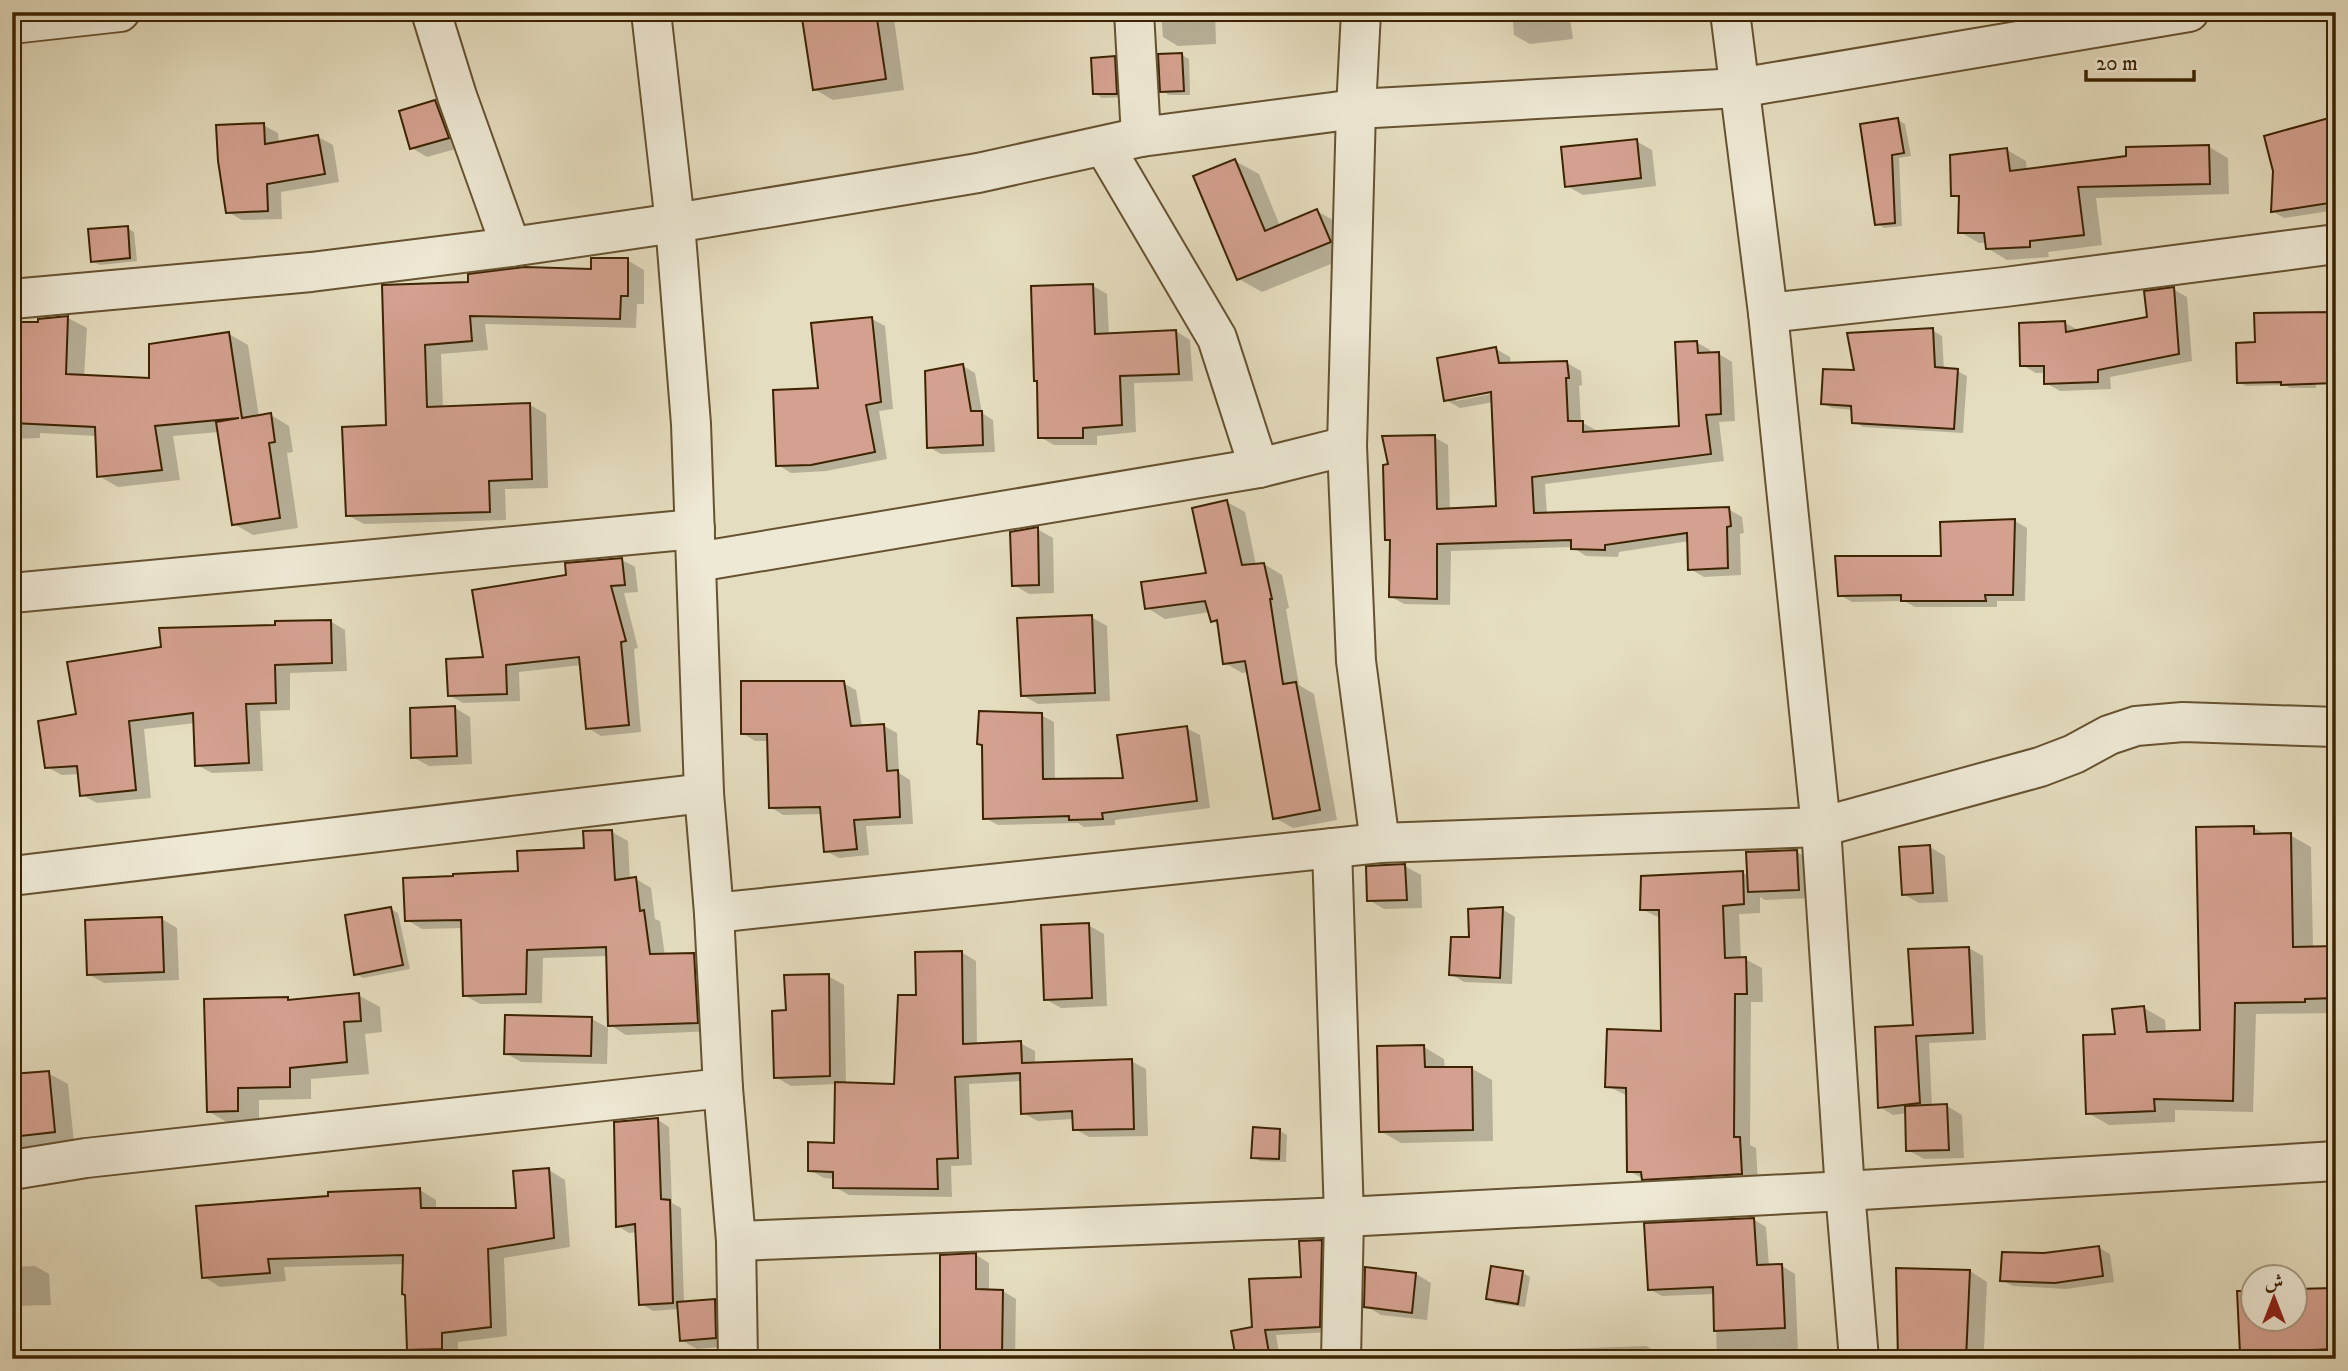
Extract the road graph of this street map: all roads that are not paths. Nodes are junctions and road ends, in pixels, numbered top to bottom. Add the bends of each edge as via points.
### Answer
1 (121, 12) edge
2 (431, 12) edge
3 (651, 12) edge
4 (1134, 12) edge
5 (1361, 12) edge
6 (1730, 12) edge
7 (2189, 12) edge
8 (12, 24) edge
9 (1739, 88) junction
10 (1356, 109) junction
11 (1141, 137) junction
12 (1104, 146) junction
13 (675, 223) junction
14 (2336, 244) edge
15 (511, 247) junction
16 (12, 299) edge
17 (1768, 313) junction
18 (1346, 446) junction
19 (1259, 468) junction
20 (696, 546) junction
21 (12, 593) edge
22 (2336, 727) edge
23 (704, 793) junction
24 (1821, 827) junction
25 (1380, 843) junction
26 (1332, 848) junction
27 (12, 876) edge
28 (714, 913) junction
29 (723, 1088) junction
30 (2336, 1161) edge
31 (12, 1170) edge
32 (1845, 1191) junction
33 (1344, 1217) junction
34 (736, 1241) junction
35 (738, 1359) edge
36 (1341, 1359) edge
37 (1860, 1359) edge

1 - 8 street
2 - 15 street
3 - 13 street
4 - 11 street
5 - 10 street
6 - 9 street
7 - 9 street
9 - 10 street
9 - 17 street
10 - 11 street
10 - 18 street
11 - 12 street
12 - 13 street via 978,173
12 - 19 street via 1217,338
13 - 15 street
13 - 20 street
14 - 17 street
15 - 16 street via 311,272
17 - 24 street
18 - 19 street
18 - 25 street via 1356,661
19 - 20 street
20 - 21 street
20 - 23 street
22 - 24 street via 2183,722 2136,726 2040,767
23 - 27 street
23 - 28 street
24 - 25 street
24 - 32 street
25 - 26 street
26 - 28 street
26 - 33 street
28 - 29 street
29 - 31 street
29 - 34 street
30 - 32 street
32 - 33 street
32 - 37 street
33 - 34 street
33 - 36 street
34 - 35 street

